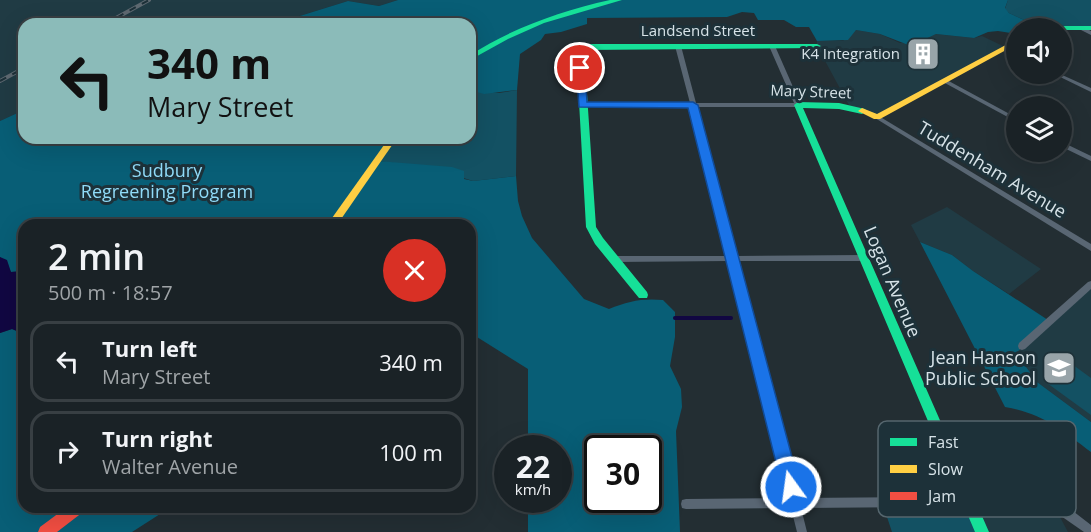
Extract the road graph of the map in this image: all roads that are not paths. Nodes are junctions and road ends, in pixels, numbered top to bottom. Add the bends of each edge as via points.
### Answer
1 (619, 0) edge
2 (1072, 29) edge
3 (1088, 30) edge
4 (678, 46) junction
5 (772, 46) junction
6 (817, 46) dead end
7 (1004, 48) edge
8 (476, 54) edge
9 (945, 81) junction
10 (1072, 81) edge
11 (1091, 90) edge
12 (582, 105) junction
13 (693, 105) junction
14 (798, 105) junction
15 (1006, 114) edge
16 (877, 117) junction
17 (389, 144) edge
18 (1072, 149) edge
19 (1091, 159) edge
20 (336, 219) edge
21 (1091, 248) edge
22 (732, 258) junction
23 (863, 258) junction
24 (615, 259) junction
25 (1091, 284) edge
26 (643, 295) dead end
27 (1022, 346) dead end
28 (933, 421) edge
29 (878, 503) edge
30 (686, 504) dead end
31 (795, 504) junction
32 (70, 513) edge
33 (975, 517) edge
34 (1072, 517) edge
35 (1091, 531) edge
36 (45, 532) edge
37 (802, 532) edge
38 (982, 532) edge

1 - 8 street via 533,23
2 - 3 street
4 - 5 street, Landsend Street
4 - 12 street, Landsend Street via 579,48
4 - 13 street
5 - 6 street, Landsend Street
5 - 14 street, Logan Avenue
7 - 9 street
9 - 15 street
9 - 16 street
10 - 11 street
12 - 13 street, Mary Street
12 - 24 street via 591,227
13 - 14 street, Mary Street
13 - 22 street
14 - 16 street, Mary Street via 848,105
14 - 23 street, Logan Avenue
16 - 21 street, Tuddenham Avenue
17 - 20 street
18 - 19 street
22 - 23 street
22 - 24 street
22 - 31 street
23 - 28 street, Logan Avenue
24 - 26 street
25 - 27 street
29 - 31 street
30 - 31 street
31 - 37 street
32 - 36 street
33 - 38 street, Logan Avenue
34 - 35 street

